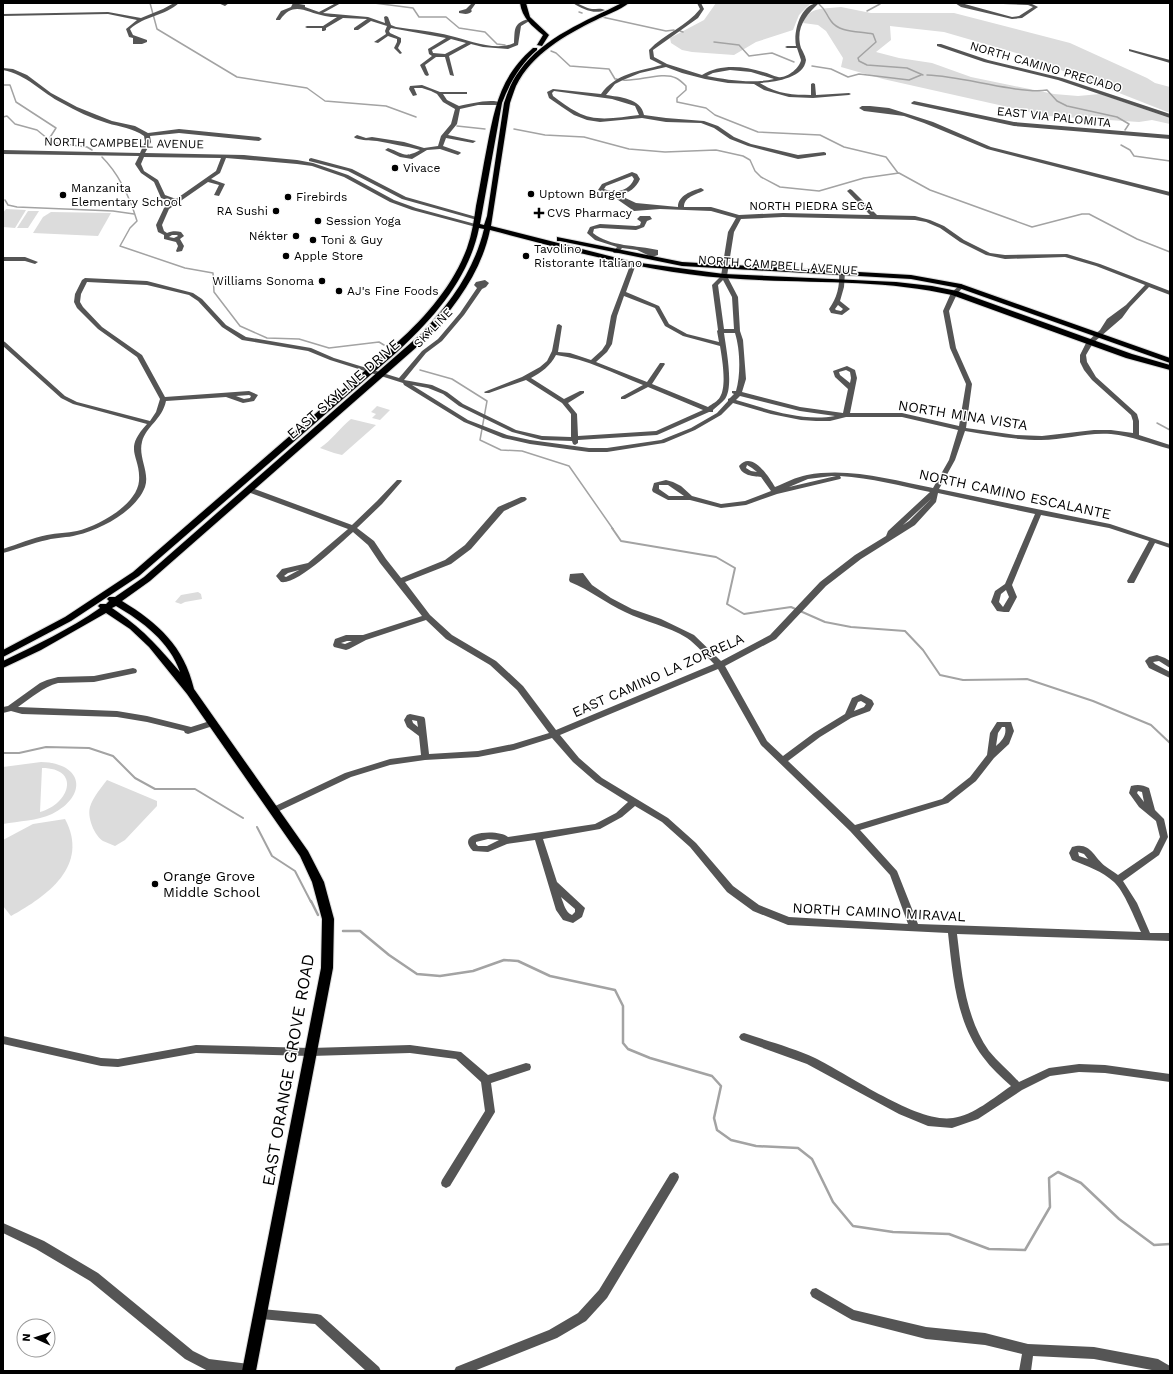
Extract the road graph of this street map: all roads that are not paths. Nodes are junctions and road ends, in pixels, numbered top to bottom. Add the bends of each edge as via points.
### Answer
1 (177, 3) edge
2 (220, 3) edge
3 (227, 3) edge
4 (339, 3) edge
5 (474, 3) edge
6 (523, 3) edge
7 (575, 3) edge
8 (616, 3) edge
9 (626, 3) edge
10 (699, 3) edge
11 (817, 3) edge
12 (956, 3) edge
13 (1003, 3) edge
14 (468, 10) dead end
15 (603, 10) junction
16 (369, 12) dead end
17 (320, 13) junction
18 (3, 15) edge
19 (341, 17) junction
20 (386, 17) dead end
21 (140, 19) junction
22 (278, 19) dead end
23 (369, 19) junction
24 (531, 22) junction
25 (428, 25) dead end
26 (307, 27) dead end
27 (389, 27) junction
28 (356, 29) dead end
29 (551, 31) dead end
30 (422, 32) junction
31 (564, 32) junction
32 (557, 33) junction
33 (388, 34) junction
34 (457, 34) dead end
35 (449, 37) junction
36 (135, 38) dead end
37 (376, 42) dead end
38 (556, 42) junction
39 (470, 43) junction
40 (540, 45) junction
41 (939, 45) dead end
42 (787, 47) dead end
43 (799, 47) junction
44 (1130, 50) dead end
45 (400, 53) dead end
46 (435, 56) junction
47 (446, 56) junction
48 (1170, 62) edge
49 (667, 65) junction
50 (3, 69) edge
51 (427, 75) dead end
52 (452, 75) dead end
53 (704, 76) junction
54 (778, 79) junction
55 (756, 83) junction
56 (813, 84) dead end
57 (440, 93) junction
58 (464, 93) dead end
59 (849, 94) dead end
60 (415, 95) dead end
61 (814, 96) junction
62 (602, 97) junction
63 (499, 103) junction
64 (507, 103) junction
65 (914, 103) dead end
66 (458, 108) junction
67 (904, 115) junction
68 (642, 116) junction
69 (1170, 116) edge
70 (494, 127) junction
71 (147, 135) junction
72 (444, 136) junction
73 (357, 137) dead end
74 (1170, 137) edge
75 (259, 139) dead end
76 (473, 140) dead end
77 (440, 147) junction
78 (388, 150) dead end
79 (425, 150) junction
80 (3, 153) edge
81 (458, 153) dead end
82 (824, 154) dead end
83 (142, 155) junction
84 (221, 157) junction
85 (498, 163) junction
86 (208, 180) junction
87 (701, 190) dead end
88 (850, 191) dead end
89 (217, 194) dead end
90 (613, 194) junction
91 (1170, 194) edge
92 (176, 201) junction
93 (681, 209) junction
94 (739, 217) junction
95 (876, 218) junction
96 (644, 221) dead end
97 (477, 222) junction
98 (488, 225) junction
99 (619, 249) junction
100 (640, 250) dead end
101 (179, 251) dead end
102 (3, 259) edge
103 (35, 262) dead end
104 (633, 264) junction
105 (725, 266) junction
106 (842, 272) junction
107 (724, 276) junction
108 (843, 282) junction
109 (1148, 285) junction
110 (961, 286) junction
111 (480, 288) dead end
112 (622, 293) junction
113 (954, 293) junction
114 (1170, 293) edge
115 (838, 302) dead end
116 (436, 307) junction
117 (559, 326) dead end
118 (720, 331) junction
119 (737, 332) junction
120 (1101, 333) junction
121 (1092, 342) junction
122 (3, 343) edge
123 (721, 344) junction
124 (555, 353) junction
125 (400, 358) junction
126 (1170, 361) edge
127 (592, 362) junction
128 (662, 364) dead end
129 (1170, 368) edge
130 (370, 371) junction
131 (381, 375) junction
132 (527, 378) junction
133 (402, 382) junction
134 (648, 385) junction
135 (852, 388) dead end
136 (726, 390) junction
137 (487, 392) dead end
138 (582, 392) dead end
139 (225, 394) dead end
140 (739, 394) junction
141 (624, 398) dead end
142 (723, 398) junction
143 (164, 399) junction
144 (732, 400) junction
145 (564, 402) junction
146 (461, 405) junction
147 (449, 410) junction
148 (709, 410) junction
149 (719, 414) junction
150 (846, 415) junction
151 (312, 421) junction
152 (150, 423) junction
153 (962, 429) junction
154 (656, 433) junction
155 (1136, 436) junction
156 (606, 437) junction
157 (575, 438) junction
158 (662, 442) junction
159 (1170, 447) edge
160 (575, 448) junction
161 (607, 450) junction
162 (280, 464) junction
163 (763, 475) dead end
164 (399, 481) dead end
165 (250, 490) junction
166 (935, 491) junction
167 (775, 492) junction
168 (524, 498) dead end
169 (690, 498) dead end
170 (1039, 512) junction
171 (352, 528) junction
172 (1153, 540) junction
173 (1170, 546) edge
174 (3, 551) edge
175 (310, 564) dead end
176 (400, 581) junction
177 (1130, 581) dead end
178 (1008, 586) dead end
179 (590, 587) dead end
180 (106, 595) junction
181 (96, 602) junction
182 (117, 602) junction
183 (107, 608) junction
184 (427, 617) junction
185 (364, 638) dead end
186 (3, 654) edge
187 (3, 665) edge
188 (720, 665) junction
189 (1170, 665) edge
190 (133, 671) dead end
191 (1170, 675) edge
192 (191, 692) junction
193 (7, 709) edge
194 (848, 716) dead end
195 (212, 723) junction
196 (422, 734) dead end
197 (554, 734) junction
198 (991, 756) dead end
199 (425, 757) junction
200 (783, 760) junction
201 (634, 801) junction
202 (274, 810) junction
203 (1151, 812) dead end
204 (853, 829) junction
205 (538, 837) junction
206 (506, 841) dead end
207 (1101, 868) dead end
208 (1118, 880) junction
209 (554, 885) dead end
210 (914, 927) junction
211 (952, 930) junction
212 (1147, 936) junction
213 (1170, 937) edge
214 (744, 1037) dead end
215 (3, 1040) edge
216 (312, 1052) junction
217 (526, 1067) dead end
218 (1170, 1078) edge
219 (486, 1080) junction
220 (1018, 1087) junction
221 (674, 1177) dead end
222 (446, 1183) dead end
223 (3, 1228) edge
224 (816, 1293) dead end
225 (260, 1314) junction
226 (1028, 1350) junction
227 (249, 1371) edge
228 (374, 1371) edge
229 (460, 1371) edge
230 (1025, 1371) edge
231 (1167, 1371) edge

1 - 21 street via 170,9
2 - 3 street
4 - 17 street
5 - 14 street
6 - 24 main road via 525,15
7 - 15 street via 590,10
8 - 15 main road
9 - 31 main road
10 - 49 street via 702,9 696,17 663,40 664,45 652,51 652,58
11 - 43 street via 804,14 798,27
12 - 13 street via 1014,19 1037,7 1029,4
15 - 31 main road
16 - 23 street
17 - 19 street
17 - 22 street via 294,7
18 - 21 street via 108,13
19 - 23 street
19 - 26 street via 324,28
20 - 27 street
21 - 36 street via 128,29
23 - 27 street
23 - 28 street
24 - 29 main road
24 - 39 street via 523,22 518,26 516,44 512,46
24 - 40 main road via 546,36
25 - 30 street
27 - 30 street
27 - 33 street
30 - 35 street
31 - 32 main road, EAST SKYLINE DRIVE
31 - 38 main road, EAST SKYLINE DRIVE
32 - 38 main road
32 - 40 main road, EAST SKYLINE DRIVE
33 - 37 street
33 - 45 street via 399,38 400,42 396,48
34 - 35 street
35 - 39 street
35 - 46 street via 432,48 430,52
38 - 64 main road, EAST SKYLINE DRIVE via 539,54 524,70
39 - 47 street
40 - 63 main road, EAST SKYLINE DRIVE via 522,60 512,73
41 - 69 street, NORTH CAMINO PRECIADO via 1060,79
42 - 43 street
43 - 54 street via 804,58 801,67 788,77
44 - 48 street
46 - 47 street
46 - 51 street via 422,65
47 - 52 street
49 - 53 street via 676,70
49 - 62 street via 627,76 608,88
50 - 71 street via 23,73 56,98 110,122 138,128
53 - 54 street via 716,71 743,69
53 - 55 street via 733,82
54 - 55 street
55 - 61 street via 762,89 781,94
56 - 61 street
57 - 58 street
57 - 60 street via 418,86 411,88
57 - 66 street via 445,101
59 - 61 street
62 - 68 street via 634,104
62 - 68 street via 559,90 549,93 554,100 587,118 600,120
63 - 64 street
63 - 66 street
63 - 70 main road, EAST SKYLINE DRIVE
64 - 85 main road, EAST SKYLINE DRIVE
65 - 74 street, EAST VIA PALOMITA via 1014,124
66 - 72 street via 454,124
67 - 67 street via 874,108 862,108 866,110
67 - 91 street via 990,148
68 - 82 street via 709,124 744,143 798,157
70 - 85 main road via 497,134 493,158
70 - 97 main road, EAST SKYLINE DRIVE
71 - 75 street via 179,131
71 - 83 street via 148,142
72 - 76 street
72 - 77 street
73 - 79 street
77 - 79 street
77 - 81 street
78 - 79 street via 412,157
80 - 83 street, NORTH CAMPBELL AVENUE
83 - 84 street, NORTH CAMPBELL AVENUE
83 - 92 street via 138,167 156,181 166,199
84 - 86 street via 218,172
84 - 97 street, NORTH CAMPBELL AVENUE via 313,165 346,176 403,205
85 - 98 main road, EAST SKYLINE DRIVE
86 - 89 street via 222,184
86 - 92 street
87 - 93 street via 685,197 681,202
88 - 95 street
90 - 90 street via 601,188 632,174 636,177 633,186 628,190
90 - 93 street via 632,205
92 - 101 street via 167,208 159,225 161,232 167,235 167,240 177,240 181,246
93 - 94 street via 711,209
94 - 95 street, NORTH PIEDRA SECA via 783,215
94 - 105 street, NORTH PIEDRA SECA via 731,232
95 - 109 street, NORTH PIEDRA SECA via 924,225 954,236 988,254 1005,257 1065,255
96 - 99 street via 642,226 636,228 600,226 591,229 590,234 595,238
97 - 98 main road, NORTH CAMPBELL AVENUE
97 - 116 main road, EAST SKYLINE DRIVE via 461,270
98 - 99 main road, NORTH CAMPBELL AVENUE
98 - 104 main road, NORTH CAMPBELL AVENUE
98 - 125 main road, EAST SKYLINE DRIVE via 477,263 461,291 436,323
99 - 100 street
99 - 105 main road, NORTH CAMPBELL AVENUE via 682,264
102 - 103 street
104 - 107 main road, NORTH CAMPBELL AVENUE
104 - 112 street
105 - 106 main road, NORTH CAMPBELL AVENUE
105 - 107 street, NORTH PIEDRA SECA
106 - 108 street
106 - 110 main road, NORTH CAMPBELL AVENUE via 911,277
107 - 108 main road, NORTH CAMPBELL AVENUE
107 - 118 street via 715,285
107 - 119 street via 735,297
108 - 113 main road, NORTH CAMPBELL AVENUE via 896,284
108 - 115 street
109 - 114 street, NORTH PIEDRA SECA
109 - 120 street via 1128,306 1109,320
110 - 113 street, EAST CAMINO LA ZORRELA
110 - 120 main road, NORTH CAMPBELL AVENUE
111 - 133 street, SKYLINE via 462,314 440,340 424,352
112 - 123 street via 657,307 667,326 684,335
112 - 127 street via 614,316 609,344
113 - 121 main road, NORTH CAMPBELL AVENUE
113 - 153 street, EAST CAMINO LA ZORRELA via 946,311 953,348 969,384
116 - 125 main road via 437,315
116 - 130 main road, EAST SKYLINE DRIVE
117 - 124 street
118 - 119 street
118 - 123 street
119 - 140 street via 743,379
120 - 121 street
120 - 126 main road, NORTH CAMPBELL AVENUE
121 - 129 main road, NORTH CAMPBELL AVENUE
121 - 155 street via 1083,354 1084,363 1099,384 1134,414
122 - 152 street via 64,397 75,403
123 - 136 street via 726,368
124 - 127 street
124 - 132 street via 550,362
125 - 131 main road, EAST SKYLINE DRIVE
127 - 134 street
128 - 134 street
130 - 131 street
130 - 143 street via 309,349 244,339 224,326 191,294 147,283 85,280 78,294 77,302 80,308 100,328 140,356
130 - 151 main road, EAST SKYLINE DRIVE
131 - 133 street
131 - 162 main road, EAST SKYLINE DRIVE
132 - 137 street
132 - 145 street
133 - 146 street via 423,384 438,390
133 - 147 street
134 - 141 street
134 - 148 street
135 - 150 street
136 - 140 street, NORTH MINA VISTA
136 - 142 street
138 - 145 street
139 - 143 street
140 - 144 street
140 - 150 street, NORTH MINA VISTA via 800,409
142 - 144 street, NORTH MINA VISTA
142 - 148 street
143 - 152 street via 158,416
144 - 149 street
144 - 150 street, NORTH MINA VISTA via 796,417 832,419
145 - 157 street via 574,414
146 - 147 street
146 - 157 street via 522,434 542,438
147 - 160 street via 466,422 505,438
148 - 149 street
148 - 154 street
149 - 158 street
150 - 153 street, NORTH MINA VISTA via 902,415
151 - 162 main road via 304,433 275,458
151 - 180 main road, EAST SKYLINE DRIVE via 136,574
152 - 174 street via 138,443 137,452 142,470 141,486 132,501 117,515 91,529 53,536
153 - 155 street, NORTH MINA VISTA via 1032,438 1102,432
153 - 166 street, EAST CAMINO LA ZORRELA via 952,460
154 - 156 street
154 - 158 street
155 - 159 street, NORTH MINA VISTA
156 - 157 street
156 - 161 street
157 - 160 street
158 - 161 street
160 - 161 street
162 - 165 main road, EAST SKYLINE DRIVE
163 - 167 street
164 - 171 street via 384,499
165 - 171 street, NORTH CAMINO MIRAVAL
165 - 182 main road, EAST SKYLINE DRIVE via 148,579
166 - 167 street, NORTH CAMINO ESCALANTE via 852,475
166 - 170 street, NORTH CAMINO ESCALANTE
166 - 188 street, EAST CAMINO LA ZORRELA via 934,500 912,523 858,557 823,584 773,637
167 - 169 street, NORTH CAMINO ESCALANTE via 746,503 721,506
168 - 176 street via 501,509 468,547 448,562
170 - 172 street, NORTH CAMINO ESCALANTE via 1110,526
170 - 178 street
171 - 175 street
171 - 176 street, NORTH CAMINO MIRAVAL via 371,543
172 - 173 street, NORTH CAMINO ESCALANTE
172 - 177 street
176 - 184 street, NORTH CAMINO MIRAVAL
179 - 188 street via 629,611 691,637
180 - 181 main road, EAST SKYLINE DRIVE
180 - 182 main road, EAST ORANGE GROVE ROAD
181 - 183 main road, EAST ORANGE GROVE ROAD
181 - 186 main road, EAST SKYLINE DRIVE
182 - 183 main road, EAST SKYLINE DRIVE
182 - 192 main road, EAST ORANGE GROVE ROAD via 146,622 165,640 180,661
183 - 187 main road, EAST SKYLINE DRIVE
183 - 192 main road, EAST ORANGE GROVE ROAD via 145,637
184 - 185 street
184 - 197 street, NORTH CAMINO MIRAVAL via 449,637 493,663 520,688
188 - 197 street, EAST CAMINO LA ZORRELA
188 - 200 street via 764,743
189 - 191 street via 1159,658 1149,661 1152,666
190 - 193 street via 94,679 50,682
192 - 195 main road, EAST ORANGE GROVE ROAD
193 - 195 street via 117,714 166,724 178,732 188,732
194 - 200 street
195 - 202 main road, EAST ORANGE GROVE ROAD
196 - 199 street
197 - 199 street, EAST CAMINO LA ZORRELA via 514,747 478,754
197 - 201 street, NORTH CAMINO MIRAVAL via 576,760 599,780
198 - 204 street via 973,779 945,800
199 - 202 street, EAST CAMINO LA ZORRELA via 390,762 348,775
200 - 204 street
201 - 205 street via 619,815 597,827
201 - 210 street, NORTH CAMINO MIRAVAL via 665,820 689,841 730,889 756,908 788,921
202 - 216 main road, EAST ORANGE GROVE ROAD via 304,854 318,882 328,919 327,968
203 - 208 street via 1160,819 1164,837 1156,852
204 - 210 street via 894,873
205 - 206 street
205 - 209 street
207 - 208 street
208 - 212 street
210 - 211 street, NORTH CAMINO MIRAVAL
211 - 212 street, NORTH CAMINO MIRAVAL
211 - 220 street via 960,990 970,1029 985,1054
212 - 213 street, NORTH CAMINO MIRAVAL
214 - 220 street via 811,1061 904,1111 928,1121 952,1123 974,1116
215 - 216 street via 101,1062 118,1063 196,1049
216 - 219 street via 410,1049 458,1055
216 - 225 main road, EAST ORANGE GROVE ROAD
217 - 219 street
218 - 220 street via 1079,1068 1049,1072
219 - 222 street via 490,1112
221 - 229 street via 602,1294 582,1317 553,1334
223 - 227 street via 40,1245 94,1278 189,1355 208,1365
224 - 226 street via 852,1315 926,1333 985,1339
225 - 227 main road, EAST ORANGE GROVE ROAD
225 - 228 street via 317,1319
226 - 230 street
226 - 231 street via 1094,1353 1158,1365

